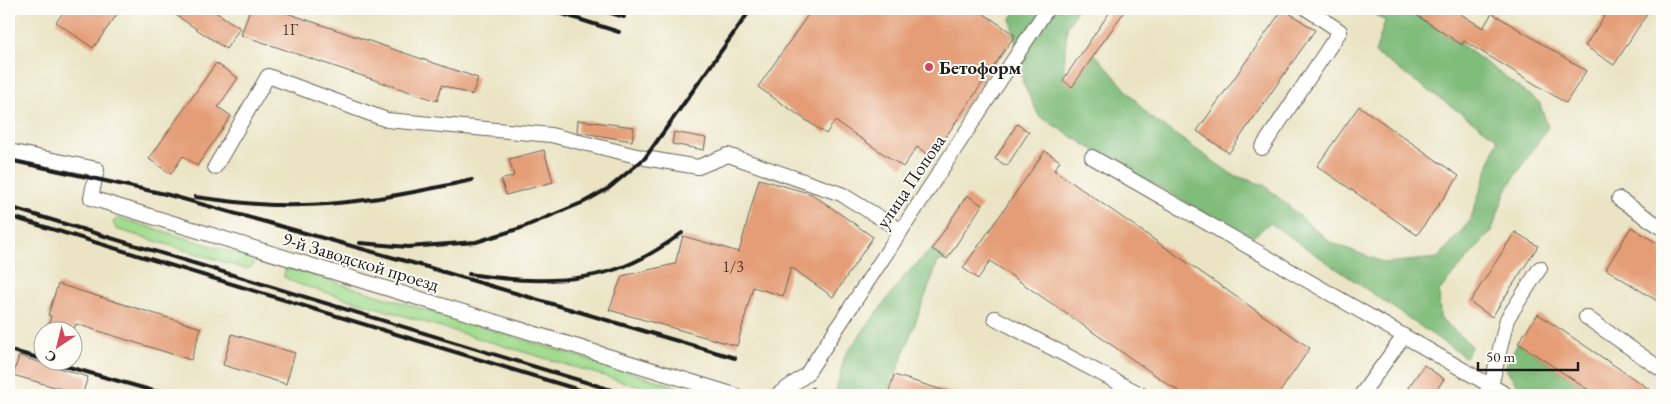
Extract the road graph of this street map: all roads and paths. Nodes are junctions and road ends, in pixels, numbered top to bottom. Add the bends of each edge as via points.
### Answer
1 (1047, 9) edge
2 (1307, 9) edge
3 (1262, 148) dead end
4 (9, 151) edge
5 (1092, 157) dead end
6 (215, 167) dead end
7 (1619, 199) dead end
8 (1662, 228) edge
9 (900, 230) junction
10 (1540, 268) dead end
11 (1586, 317) dead end
12 (995, 318) dead end
13 (1404, 336) junction
14 (1662, 370) edge
15 (1488, 391) edge
16 (735, 395) edge
17 (777, 395) edge
18 (1142, 395) edge
19 (1361, 395) edge
20 (1507, 395) edge

1 - 9 street, улица Попова
2 - 3 street via 1340,31
4 - 16 street, 9-й Заводской проезд via 97,169 91,198
5 - 13 street
6 - 9 street via 268,76 387,120 552,135 645,158 698,167 728,155 841,194
7 - 8 street
9 - 17 street, улица Попова via 806,374
10 - 15 street via 1507,319
11 - 14 street
12 - 18 street
13 - 15 street
13 - 19 street
15 - 20 street

